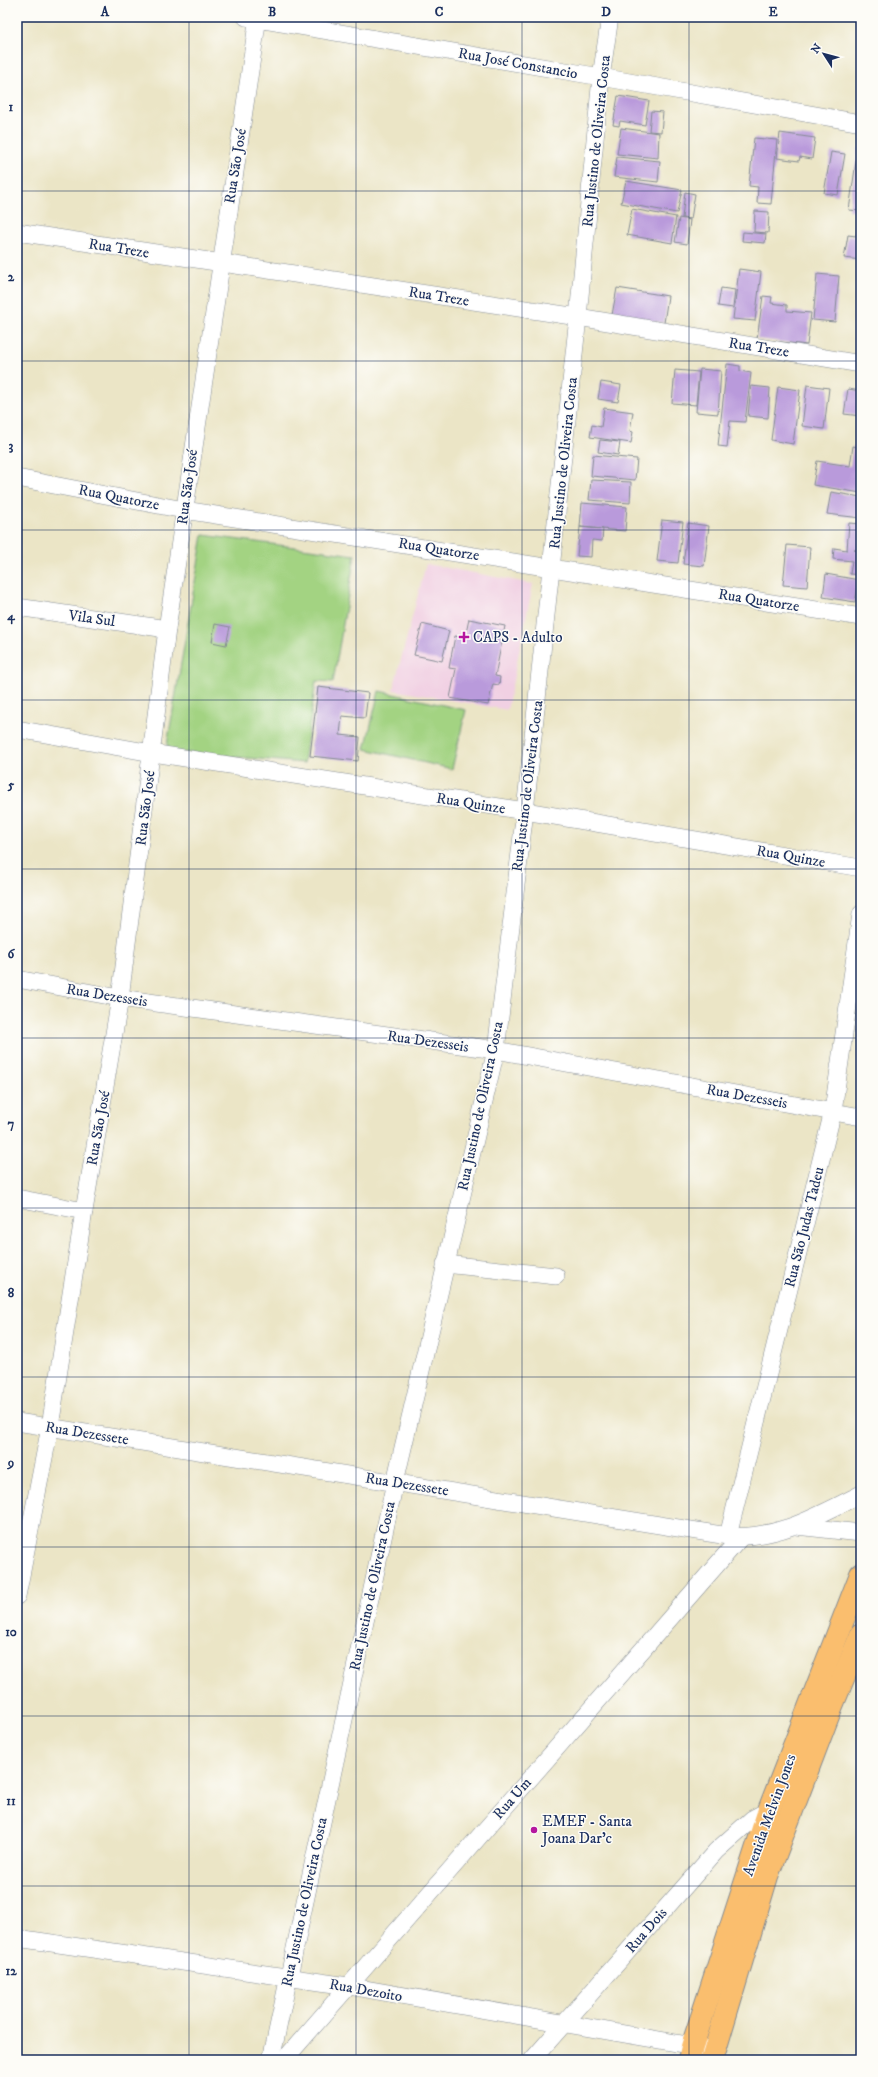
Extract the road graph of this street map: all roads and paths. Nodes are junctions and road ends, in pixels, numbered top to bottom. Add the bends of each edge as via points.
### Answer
1 (610, 17) edge
2 (254, 18) edge
3 (602, 77) junction
4 (861, 123) edge
5 (17, 232) edge
6 (220, 263) junction
7 (578, 317) junction
8 (861, 364) edge
9 (17, 478) edge
10 (184, 510) junction
11 (551, 567) junction
12 (17, 607) edge
13 (861, 617) edge
14 (167, 629) junction
15 (17, 728) edge
16 (152, 753) junction
17 (525, 811) junction
18 (861, 868) edge
19 (861, 914) edge
20 (17, 979) edge
21 (120, 998) junction
22 (496, 1050) junction
23 (833, 1111) junction
24 (861, 1117) edge
25 (17, 1198) edge
26 (84, 1211) junction
27 (445, 1264) junction
28 (556, 1276) dead end
29 (17, 1422) edge
30 (50, 1428) junction
31 (394, 1482) junction
32 (861, 1494) edge
33 (796, 1526) junction
34 (861, 1533) edge
35 (734, 1537) junction
36 (861, 1574) edge
37 (17, 1596) edge
38 (861, 1635) edge
39 (769, 1810) junction
40 (17, 1938) edge
41 (288, 1977) junction
42 (348, 1986) junction
43 (563, 2025) junction
44 (690, 2053) edge
45 (713, 2054) edge
46 (271, 2060) edge
47 (284, 2060) edge
48 (532, 2060) edge

1 - 3 street, Rua Justino de Oliveira Costa
2 - 3 street, Rua José Constancio
2 - 6 street, Rua São José
3 - 4 street, Rua José Constancio
3 - 7 street, Rua Justino de Oliveira Costa
5 - 6 street, Rua Treze
6 - 7 street, Rua Treze
6 - 10 street, Rua São José
7 - 8 street, Rua Treze
7 - 11 street, Rua Justino de Oliveira Costa
9 - 10 street, Rua Quatorze
10 - 11 street, Rua Quatorze
10 - 14 street, Rua São José
11 - 13 street, Rua Quatorze
11 - 17 street, Rua Justino de Oliveira Costa
12 - 14 street, Vila Sul
14 - 16 street, Rua São José
15 - 16 street
16 - 17 street, Rua Quinze
16 - 21 street, Rua São José
17 - 18 street, Rua Quinze
17 - 22 street, Rua Justino de Oliveira Costa
19 - 23 street, Rua São Judas Tadeu
20 - 21 street, Rua Dezesseis
21 - 22 street, Rua Dezesseis
21 - 26 street, Rua São José
22 - 23 street, Rua Dezesseis
22 - 27 street, Rua Justino de Oliveira Costa
23 - 24 street, Rua Dezesseis
23 - 35 street, Rua São Judas Tadeu
25 - 26 street
26 - 30 street, Rua São José
27 - 28 street
27 - 31 street, Rua Justino de Oliveira Costa
29 - 30 street, Rua Dezessete
30 - 31 street, Rua Dezessete
30 - 37 street, Rua São José
31 - 35 street, Rua Dezessete
31 - 41 street, Rua Justino de Oliveira Costa
32 - 33 street, Rua Dezessete
33 - 34 street, Rua Dezessete
33 - 35 street, Rua Dezessete
35 - 42 street, Rua Um
36 - 39 main road, Avenida Melvin Jones
38 - 45 main road, Avenida Melvin Jones via 767,1876
39 - 43 street, Rua Dois via 752,1819 716,1851
39 - 44 main road, Avenida Melvin Jones
40 - 41 street, Rua Dezoito
41 - 42 street, Rua Dezoito
41 - 46 street, Rua Justino de Oliveira Costa
42 - 43 street, Rua Dezoito
42 - 47 street, Rua Um
43 - 44 street, Rua Dezoito
43 - 48 street, Rua Dois
44 - 45 street, Rua Dezoito

